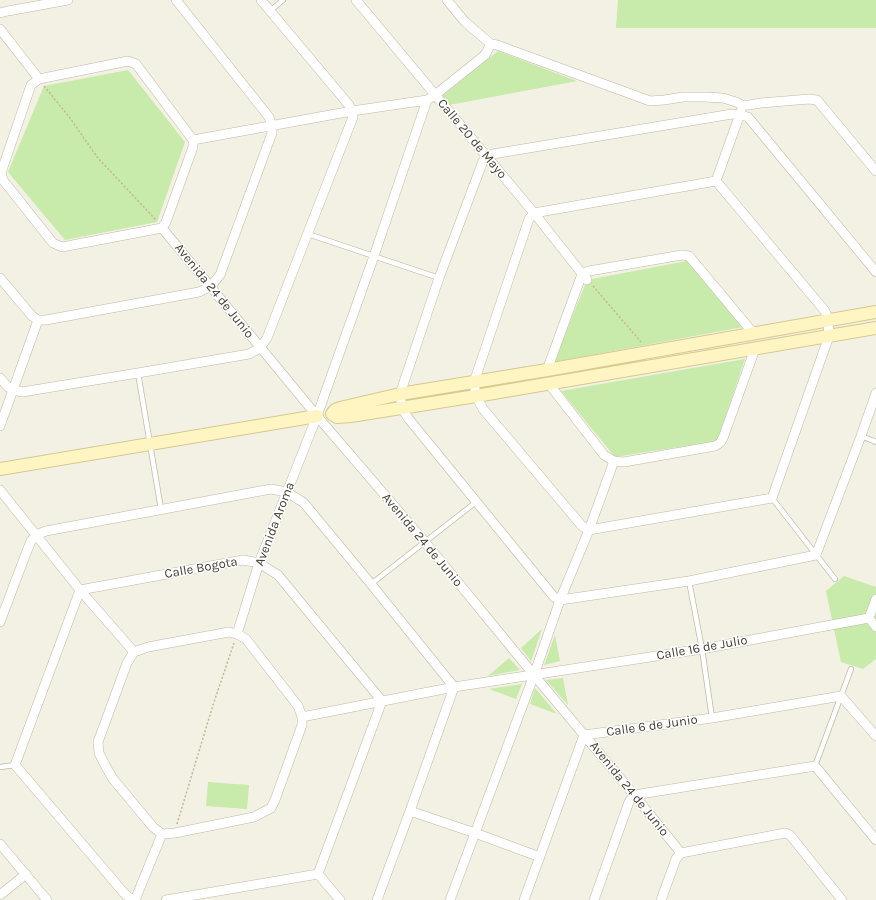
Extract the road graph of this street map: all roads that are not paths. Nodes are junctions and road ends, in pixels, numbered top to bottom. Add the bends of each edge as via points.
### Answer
1 (68, 0) edge
2 (176, 0) edge
3 (261, 0) edge
4 (283, 0) edge
5 (356, 0) edge
6 (447, 0) edge
7 (270, 11) junction
8 (0, 14) edge
9 (0, 30) edge
10 (490, 44) junction
11 (39, 80) junction
12 (435, 95) junction
13 (427, 100) junction
14 (742, 105) junction
15 (352, 111) junction
16 (740, 115) junction
17 (272, 126) junction
18 (193, 140) junction
19 (488, 158) junction
20 (876, 171) edge
21 (0, 173) edge
22 (716, 181) junction
23 (534, 213) junction
24 (162, 228) junction
25 (308, 234) junction
26 (374, 256) junction
27 (876, 272) edge
28 (585, 277) junction
29 (0, 278) edge
30 (439, 278) junction
31 (211, 286) junction
32 (876, 312) edge
33 (38, 320) junction
34 (828, 320) junction
35 (876, 328) edge
36 (754, 334) junction
37 (829, 336) junction
38 (260, 348) junction
39 (755, 349) junction
40 (547, 370) junction
41 (138, 373) junction
42 (0, 378) edge
43 (474, 382) junction
44 (549, 384) junction
45 (13, 390) junction
46 (876, 393) edge
47 (400, 394) junction
48 (476, 396) junction
49 (402, 408) junction
50 (332, 414) junction
51 (317, 416) junction
52 (0, 426) edge
53 (861, 436) junction
54 (876, 442) edge
55 (150, 444) junction
56 (614, 461) junction
57 (0, 469) edge
58 (0, 490) edge
59 (287, 492) junction
60 (772, 498) junction
61 (476, 502) junction
62 (161, 509) junction
63 (589, 530) junction
64 (36, 535) junction
65 (425, 542) junction
66 (816, 555) junction
67 (259, 563) junction
68 (835, 579) dead end
69 (689, 581) junction
70 (371, 584) junction
71 (80, 590) junction
72 (876, 599) edge
73 (560, 600) junction
74 (869, 618) junction
75 (0, 622) edge
76 (876, 627) edge
77 (238, 634) junction
78 (702, 649) junction
79 (134, 652) junction
80 (851, 669) dead end
81 (534, 675) junction
82 (454, 687) junction
83 (841, 696) junction
84 (382, 701) junction
85 (302, 717) junction
86 (712, 718) junction
87 (584, 736) junction
88 (876, 736) edge
89 (15, 765) junction
90 (815, 766) junction
91 (0, 767) edge
92 (634, 795) junction
93 (410, 811) junction
94 (475, 832) junction
95 (162, 834) junction
96 (876, 840) edge
97 (0, 844) edge
98 (681, 853) junction
99 (540, 857) junction
100 (26, 874) junction
101 (318, 874) junction
102 (0, 895) edge
103 (47, 900) edge
104 (133, 900) edge
105 (166, 900) edge
106 (340, 900) edge
107 (377, 900) edge
108 (450, 900) edge
109 (524, 900) edge
110 (594, 900) edge
111 (661, 900) edge
112 (842, 900) edge

1 - 8 street via 8,10
2 - 17 street via 269,117
3 - 7 street
4 - 7 lane
5 - 12 street, Calle 20 de Mayo
6 - 10 street via 465,22
7 - 15 street
9 - 11 street
10 - 12 street via 485,56
10 - 14 street via 650,101 704,97 723,98
11 - 18 street via 128,61 136,64
11 - 21 street via 31,85
12 - 13 street
12 - 19 street, Calle 20 de Mayo
13 - 15 street
13 - 26 street, Avenida Aroma
14 - 16 street
14 - 20 street via 817,100
15 - 17 street
15 - 25 street via 352,117
16 - 19 street via 732,114 493,154
16 - 22 street
16 - 27 street via 748,117
17 - 18 street
17 - 31 street via 272,133 220,275
18 - 24 street via 193,147
19 - 23 street, Calle 20 de Mayo
19 - 30 street via 483,161
21 - 24 street via 54,243 62,247
22 - 23 street
22 - 34 street via 824,311
23 - 28 street, Calle 20 de Mayo
23 - 43 street via 529,219
24 - 31 street, Avenida 24 de Junio
25 - 26 lane
25 - 38 street via 267,338
26 - 30 lane
26 - 51 street, Avenida Aroma
28 - 36 street via 589,271 682,255 689,256
28 - 40 street
29 - 33 street
30 - 47 street
31 - 33 street via 199,292
31 - 38 street, Avenida 24 de Junio
32 - 34 street
33 - 45 street
34 - 36 street
34 - 37 street
35 - 37 street
36 - 40 street
37 - 39 street
37 - 60 street
38 - 41 street via 249,354
38 - 51 street, Avenida 24 de Junio
39 - 44 street
39 - 56 street via 720,443 624,462
40 - 43 street
41 - 45 street via 22,392
41 - 55 lane
42 - 45 street
43 - 47 street
43 - 48 street
44 - 48 street
44 - 56 street via 604,455
45 - 52 street
46 - 53 street
47 - 49 street
47 - 50 street via 344,406
48 - 49 street
48 - 63 street via 483,410 582,526
49 - 50 street via 351,416
49 - 61 street
50 - 51 street
51 - 55 street
51 - 59 street, Avenida Aroma
51 - 65 street, Avenida 24 de Junio
53 - 54 lane
53 - 66 street
55 - 57 street
55 - 62 lane
56 - 63 street
58 - 64 street
59 - 62 street via 271,489
59 - 67 street, Avenida Aroma
59 - 70 street via 304,503
60 - 63 street
60 - 66 lane
61 - 65 lane
61 - 73 street via 554,597
62 - 64 street
63 - 73 street
64 - 71 street
64 - 75 street via 24,556
65 - 70 lane
65 - 81 street, Avenida 24 de Junio
66 - 68 lane
66 - 69 street
67 - 71 street, Calle Bogota via 242,560
67 - 77 street, Avenida Aroma
67 - 84 street, Calle Bogota via 278,575
69 - 73 street
69 - 78 lane
70 - 82 street
71 - 79 street
71 - 89 street
72 - 74 street
73 - 81 street
74 - 76 street
74 - 78 street, Calle 16 de Julio
77 - 79 street via 229,632 148,647
77 - 85 street via 251,645 298,706
78 - 81 street, Calle 16 de Julio
78 - 86 lane
79 - 95 street via 127,663 98,742 99,753 114,778 153,827
80 - 83 lane
81 - 82 street, Calle 16 de Julio
81 - 87 street, Avenida 24 de Junio
81 - 94 street
82 - 84 street, Calle 16 de Julio
82 - 93 street
83 - 86 street, Calle 6 de Junio
83 - 88 street
83 - 90 lane
84 - 85 street, Calle 16 de Julio
84 - 101 street
85 - 95 street via 302,725 271,808 254,817 175,834
86 - 87 street, Calle 6 de Junio
87 - 92 street, Avenida 24 de Junio
87 - 99 street
89 - 91 lane
89 - 104 street via 124,893
90 - 92 street
90 - 96 street
92 - 98 street, Avenida 24 de Junio
92 - 110 street via 629,802
93 - 94 street
93 - 107 street
94 - 99 street
94 - 108 street
95 - 104 street
97 - 100 street
98 - 111 street via 676,859
98 - 112 street via 785,833 790,835
99 - 109 street
100 - 102 street
100 - 103 street
101 - 105 street
101 - 106 street

